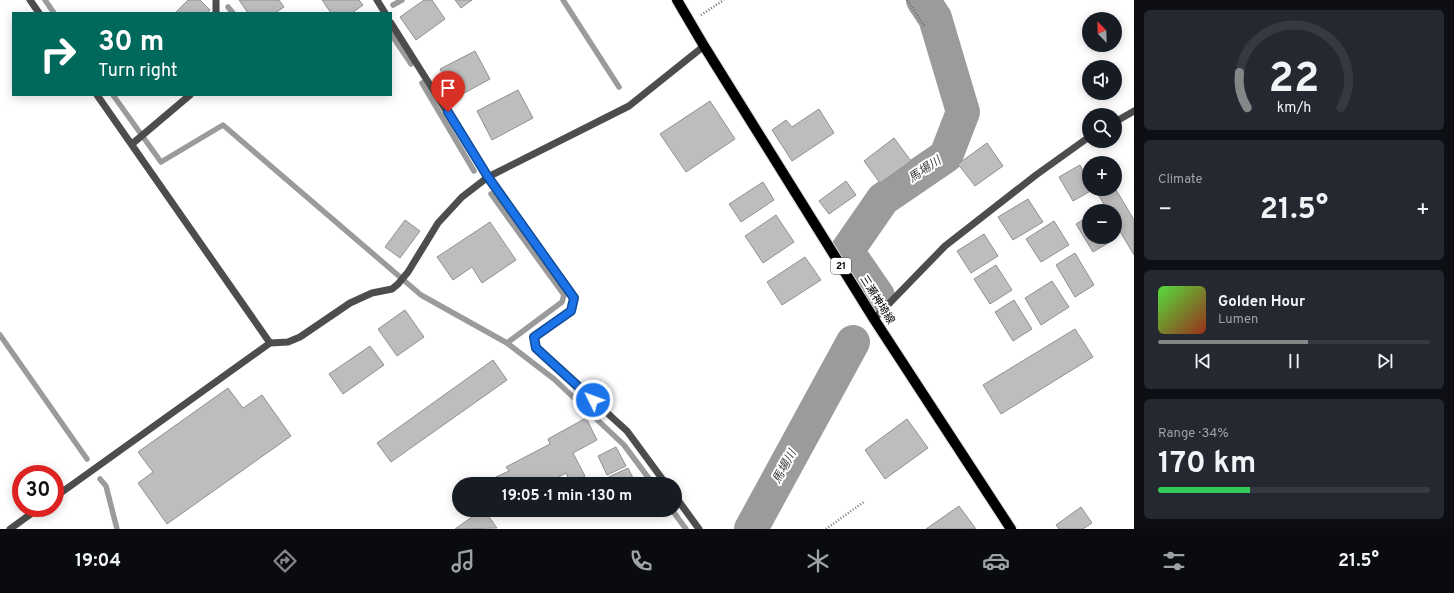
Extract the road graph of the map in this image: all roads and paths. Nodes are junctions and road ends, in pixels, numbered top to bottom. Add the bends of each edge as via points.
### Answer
1 (30, 0) edge
2 (216, 0) edge
3 (377, 0) edge
4 (677, 0) edge
5 (724, 0) edge
6 (907, 0) edge
7 (38, 12) edge
8 (216, 12) edge
9 (384, 12) edge
10 (690, 23) junction
11 (392, 25) edge
12 (925, 27) dead end
13 (704, 46) junction
14 (98, 96) edge
15 (189, 96) edge
16 (1134, 111) edge
17 (1122, 118) edge
18 (1082, 142) edge
19 (132, 144) junction
20 (488, 177) junction
21 (874, 319) junction
22 (270, 343) junction
23 (661, 477) edge
24 (64, 491) edge
25 (865, 501) dead end
26 (682, 506) edge
27 (27, 517) edge
28 (10, 529) edge
29 (699, 529) edge
30 (826, 529) edge
31 (1011, 529) edge

1 - 7 street
2 - 8 street
3 - 9 street
4 - 10 main road, 三瀬神埼線 / 21
5 - 10 path
6 - 12 path
10 - 13 main road, 三瀬神埼線 / 21
11 - 20 street
13 - 20 street via 629,106
13 - 21 main road, 三瀬神埼線 / 21
14 - 19 street
15 - 19 street
16 - 17 street
18 - 21 street via 945,246
19 - 22 street
20 - 22 street via 462,197 438,223 408,272 392,289 372,293 350,303 294,340
20 - 23 street via 574,298 571,311 534,337 536,348 627,431
21 - 31 main road, 三瀬神埼線 / 21
22 - 24 street
25 - 30 path
26 - 29 street
27 - 28 street

